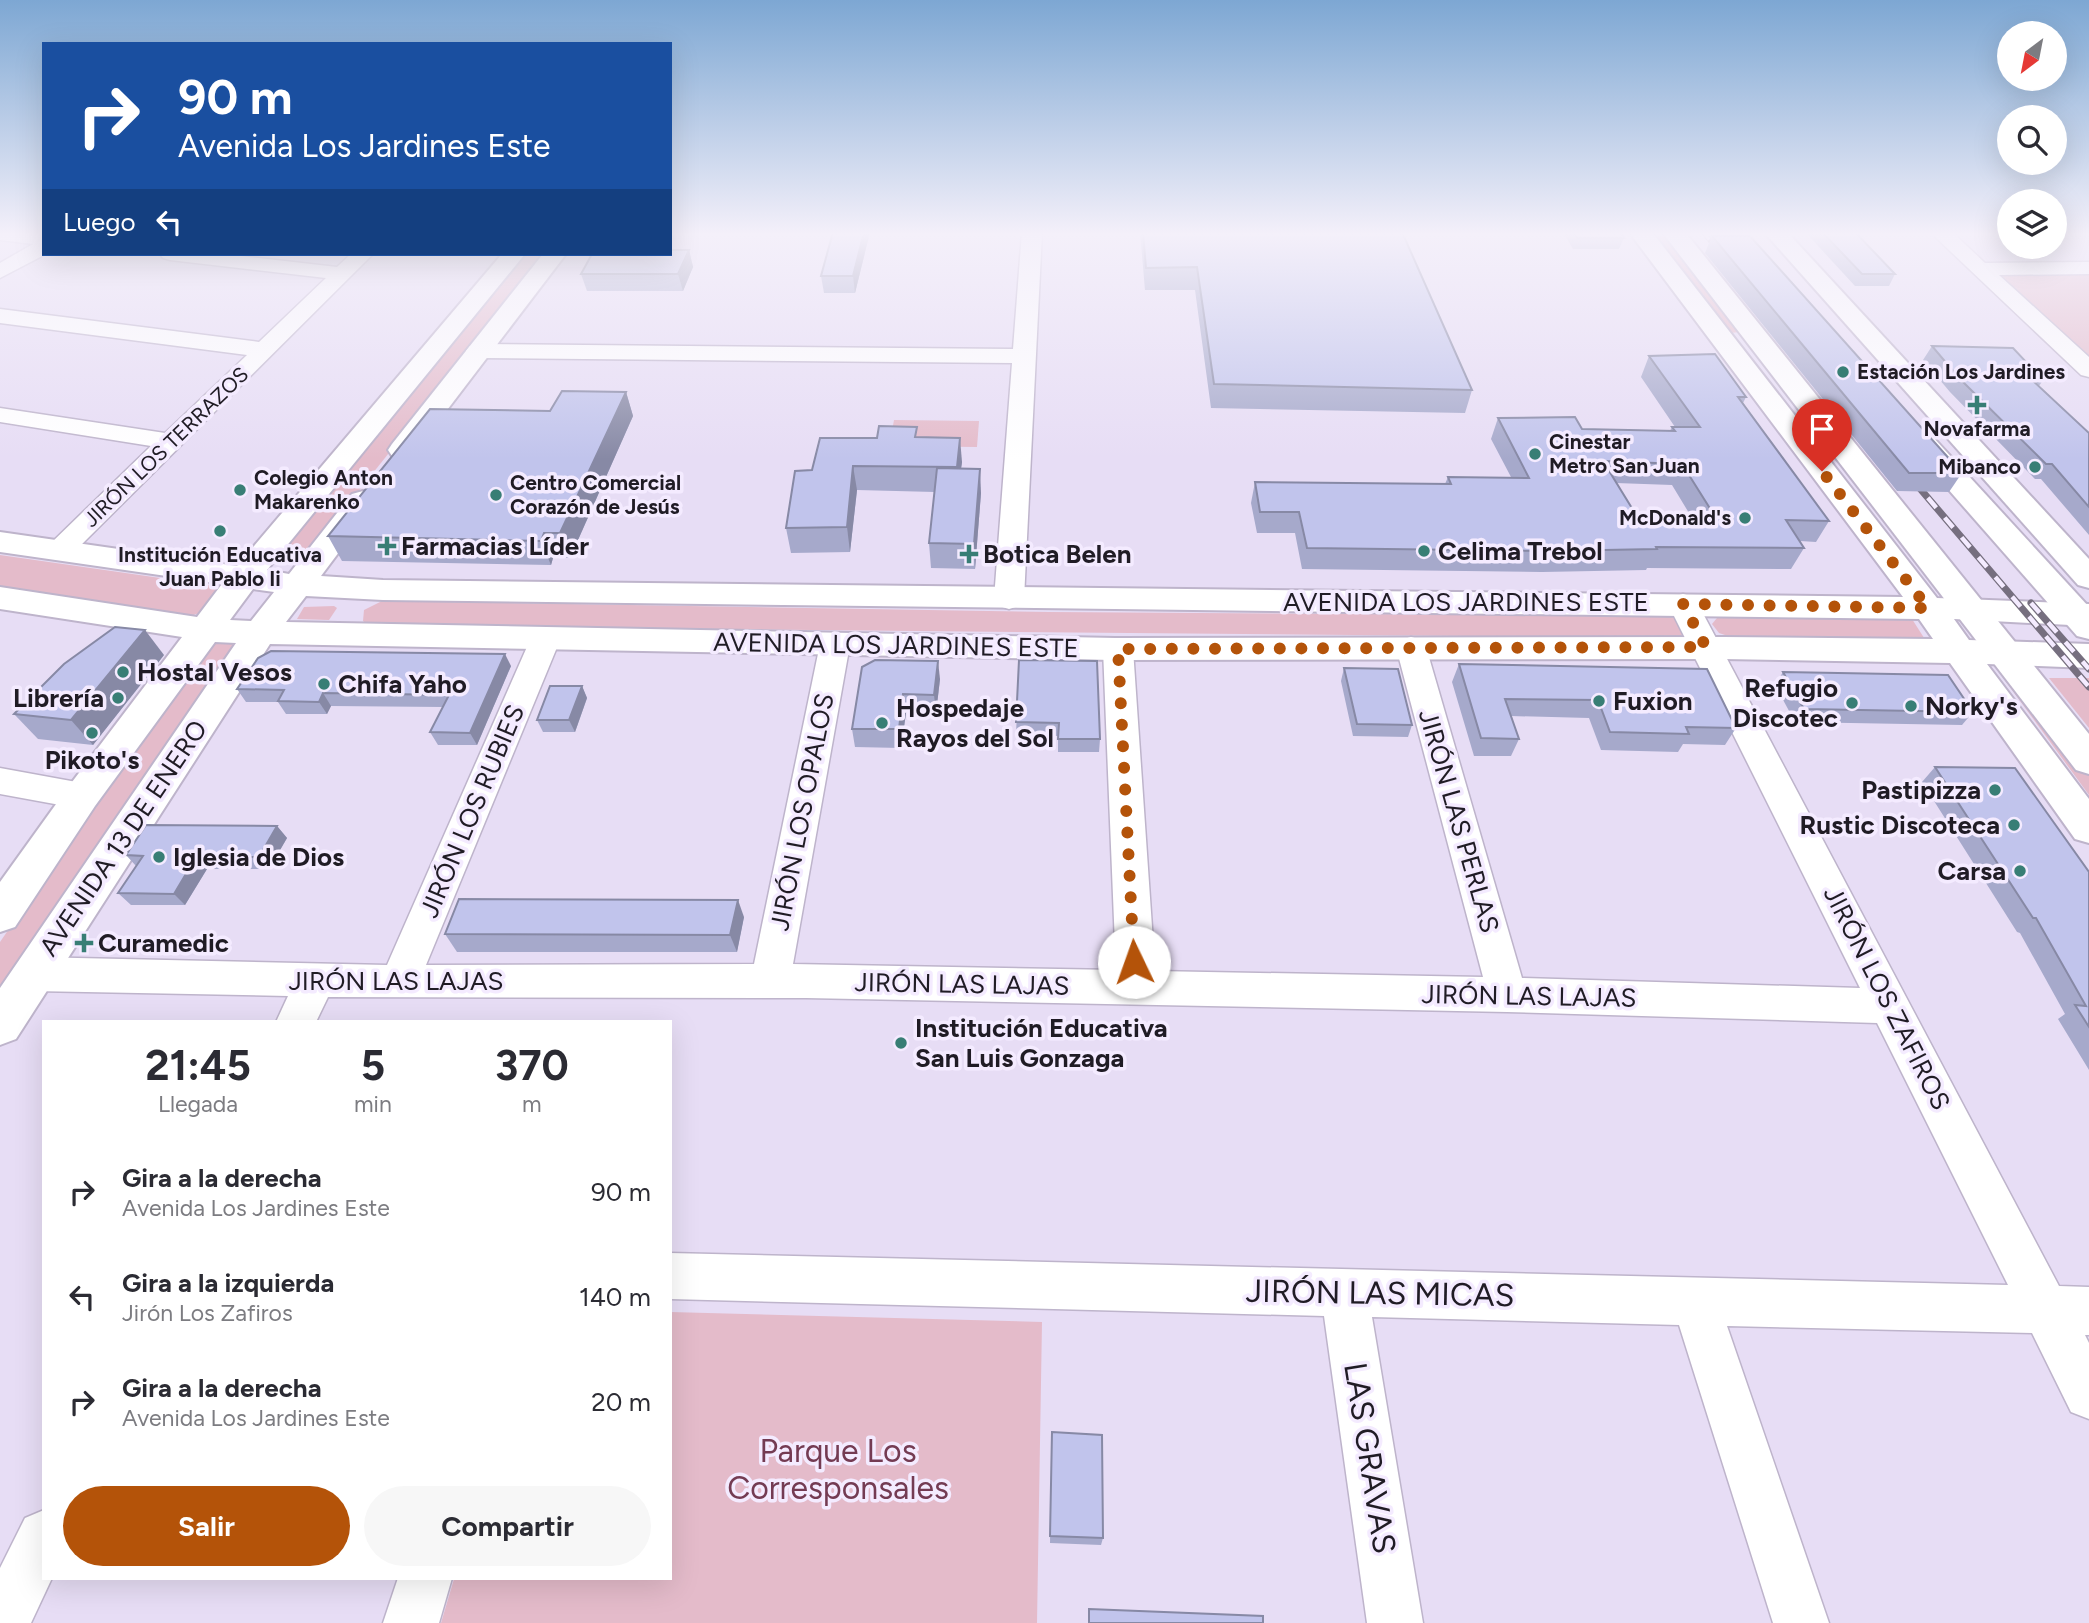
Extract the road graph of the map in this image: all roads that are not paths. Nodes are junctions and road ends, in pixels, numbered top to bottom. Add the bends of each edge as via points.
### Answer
1 (308, 308) edge
2 (469, 308) edge
3 (512, 308) edge
4 (1028, 308) edge
5 (1698, 308) edge
6 (1733, 308) edge
7 (1844, 308) edge
8 (2022, 308) edge
9 (0, 316) edge
10 (266, 350) junction
11 (478, 351) junction
12 (1025, 356) junction
13 (2089, 370) edge
14 (0, 415) edge
15 (1903, 420) edge
16 (173, 442) junction
17 (0, 542) edge
18 (59, 551) junction
19 (244, 578) junction
20 (2089, 578) edge
21 (297, 585) junction
22 (383, 590) junction
23 (0, 598) edge
24 (1009, 599) junction
25 (1683, 604) junction
26 (1928, 608) junction
27 (1970, 609) junction
28 (2085, 619) edge
29 (207, 630) junction
30 (260, 633) junction
31 (360, 634) junction
32 (545, 640) junction
33 (835, 644) junction
34 (1410, 647) junction
35 (1706, 647) junction
36 (1118, 649) junction
37 (1959, 651) junction
38 (2004, 652) junction
39 (2089, 656) edge
40 (2089, 760) edge
41 (0, 781) edge
42 (82, 796) junction
43 (2089, 828) edge
44 (0, 915) edge
45 (33, 974) junction
46 (316, 981) junction
47 (770, 981) junction
48 (399, 982) junction
49 (1136, 988) junction
50 (1507, 995) junction
51 (1892, 1006) junction
52 (297, 1020) edge
53 (0, 1025) edge
54 (672, 1276) edge
55 (1344, 1292) junction
56 (1695, 1301) junction
57 (2067, 1310) edge
58 (2089, 1394) edge
59 (42, 1541) edge
60 (424, 1580) edge
61 (2, 1623) edge
62 (411, 1623) edge
63 (1395, 1623) edge
64 (1801, 1623) edge

1 - 10 street, JIRÓN LOS TERRAZOS
2 - 19 main road, AVENIDA 13 DE ENERO
3 - 11 main road, AVENIDA 13 DE ENERO
4 - 12 street
5 - 26 main road
6 - 27 main road
7 - 20 main road
8 - 13 street
9 - 10 street
10 - 16 street, JIRÓN LOS TERRAZOS
11 - 12 street
11 - 21 main road, AVENIDA 13 DE ENERO
12 - 24 street
14 - 16 street
15 - 28 main road
16 - 18 street, JIRÓN LOS TERRAZOS
17 - 18 main road, AVENIDA LOS JARDINES ESTE
18 - 19 main road, AVENIDA LOS JARDINES ESTE
19 - 21 main road, AVENIDA LOS JARDINES ESTE
19 - 29 main road, AVENIDA 13 DE ENERO
21 - 22 main road, AVENIDA LOS JARDINES ESTE
21 - 30 main road, AVENIDA 13 DE ENERO
22 - 24 main road, AVENIDA LOS JARDINES ESTE
22 - 31 main road via 345,614 346,624
23 - 29 main road, AVENIDA LOS JARDINES ESTE
24 - 25 main road, AVENIDA LOS JARDINES ESTE
25 - 26 main road, AVENIDA LOS JARDINES ESTE
25 - 35 street, JIRÓN LOS ZAFIROS
26 - 27 main road, AVENIDA LOS JARDINES ESTE
26 - 37 main road
27 - 28 main road, AVENIDA LOS JARDINES ESTE
27 - 38 main road
29 - 30 main road, AVENIDA LOS JARDINES ESTE
29 - 42 main road, AVENIDA 13 DE ENERO
30 - 31 main road, AVENIDA LOS JARDINES ESTE
30 - 45 main road, AVENIDA 13 DE ENERO
31 - 32 main road, AVENIDA LOS JARDINES ESTE
32 - 33 main road, AVENIDA LOS JARDINES ESTE
32 - 48 street, JIRÓN LOS RUBIES
33 - 36 main road, AVENIDA LOS JARDINES ESTE
33 - 47 street, JIRÓN LOS OPALOS
34 - 35 main road, AVENIDA LOS JARDINES ESTE
34 - 36 main road, AVENIDA LOS JARDINES ESTE
34 - 50 street, JIRÓN LAS PERLAS
35 - 37 main road, AVENIDA LOS JARDINES ESTE
35 - 51 street, JIRÓN LOS ZAFIROS
36 - 49 street
37 - 38 main road, AVENIDA LOS JARDINES ESTE
37 - 43 main road
38 - 39 main road, AVENIDA LOS JARDINES ESTE
38 - 40 main road
41 - 42 street
42 - 44 main road, AVENIDA 13 DE ENERO
45 - 46 street, JIRÓN LAS LAJAS
45 - 53 main road, AVENIDA 13 DE ENERO
46 - 48 street, JIRÓN LAS LAJAS
46 - 52 street
47 - 48 street, JIRÓN LAS LAJAS
47 - 49 street, JIRÓN LAS LAJAS
49 - 50 street, JIRÓN LAS LAJAS
50 - 51 street, JIRÓN LAS LAJAS
51 - 57 street, JIRÓN LOS ZAFIROS
54 - 55 street, JIRÓN LAS MICAS
55 - 56 street, JIRÓN LAS MICAS
55 - 63 street, LAS GRAVAS
56 - 57 street, JIRÓN LAS MICAS
56 - 64 street
57 - 58 street, JIRÓN LOS ZAFIROS
59 - 61 street
60 - 62 street

